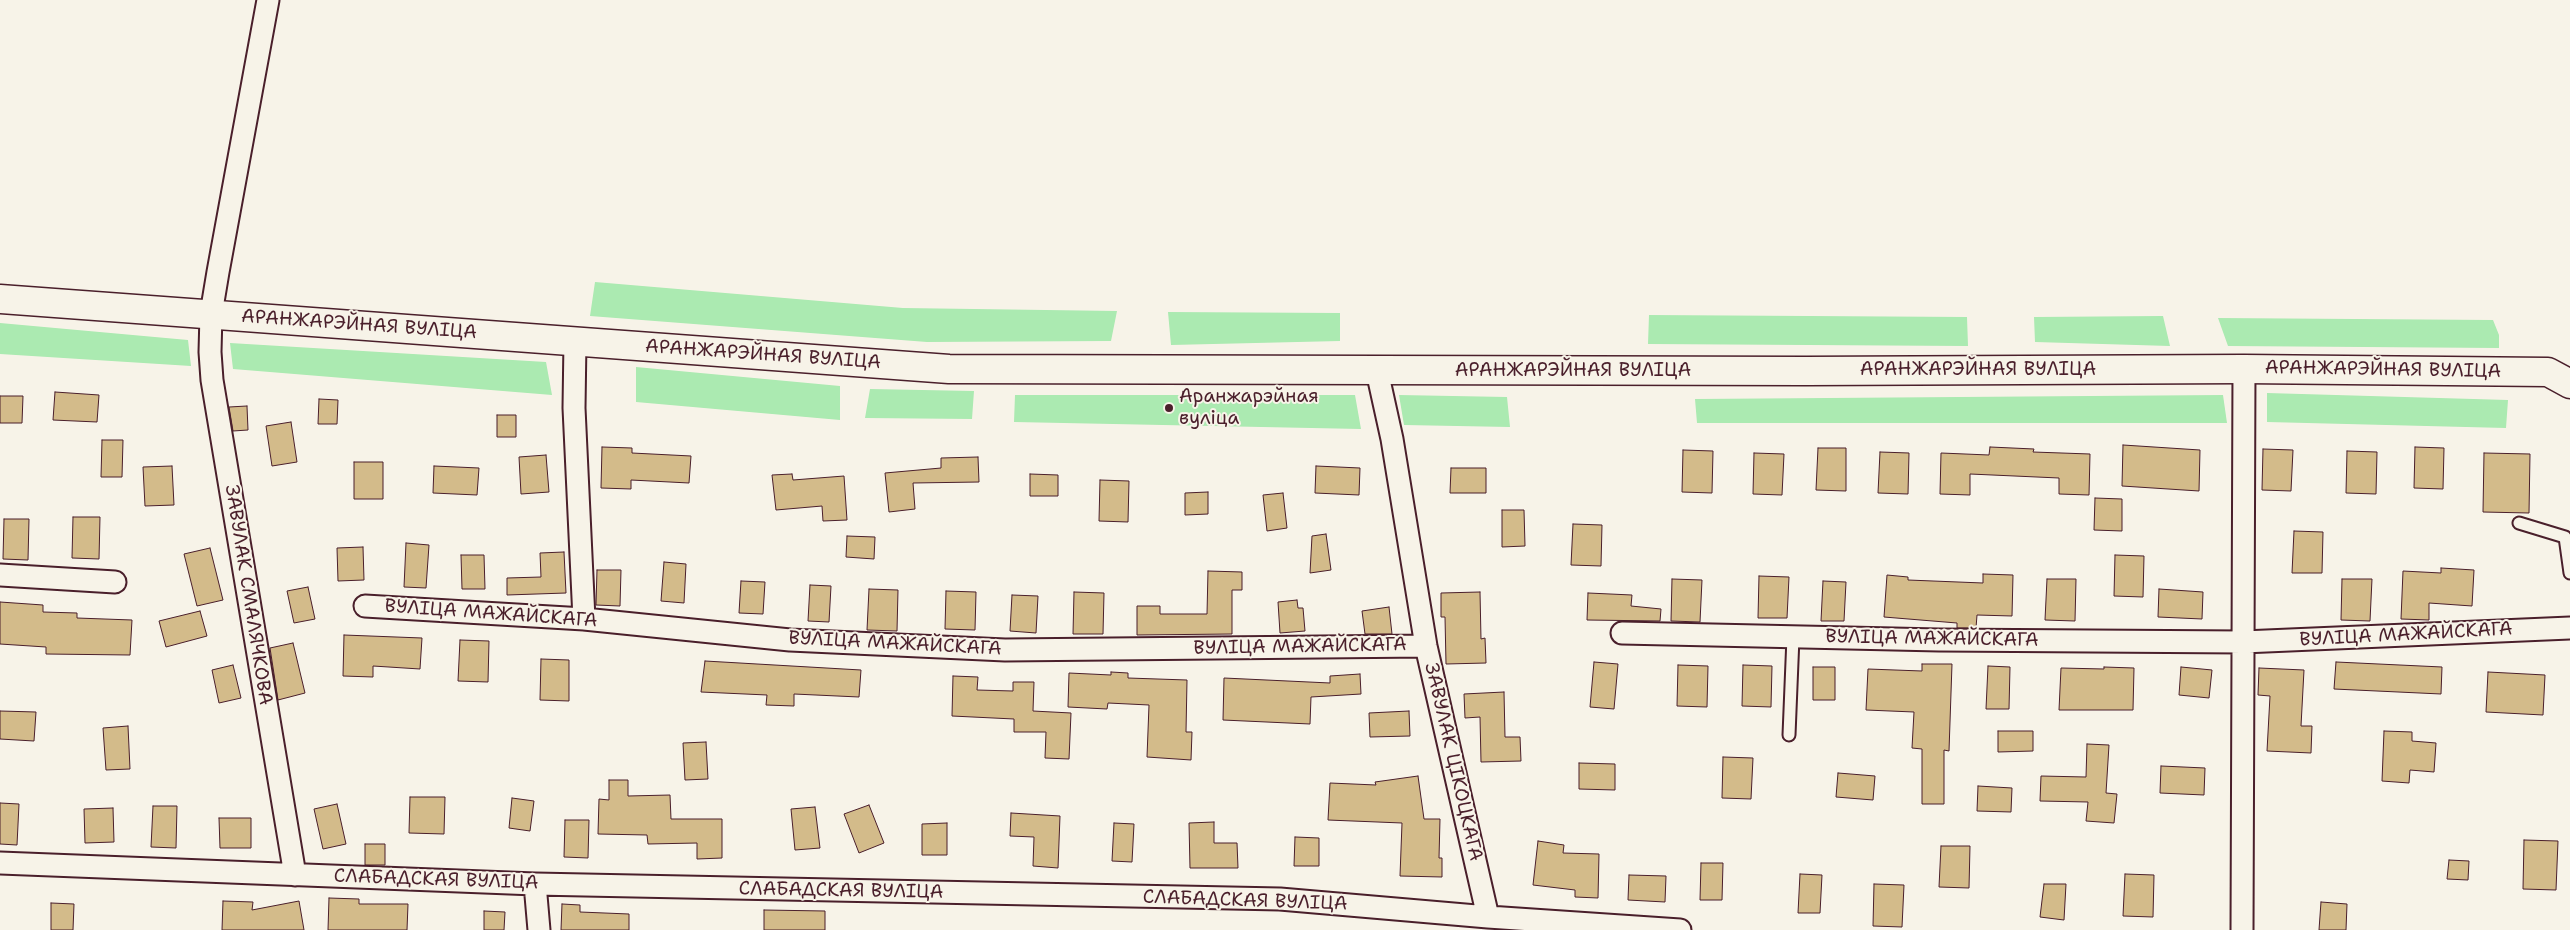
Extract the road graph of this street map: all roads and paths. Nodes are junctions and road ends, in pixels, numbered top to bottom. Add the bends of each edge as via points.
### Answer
1 (268, 0) edge
2 (0, 299) edge
3 (211, 314) junction
4 (575, 341) junction
5 (2244, 369) junction
6 (1377, 371) junction
7 (2559, 378) edge
8 (2519, 524) dead end
9 (2570, 572) edge
10 (0, 576) edge
11 (115, 582) dead end
12 (365, 606) dead end
13 (584, 619) junction
14 (2570, 628) edge
15 (1622, 633) dead end
16 (1793, 637) junction
17 (2243, 642) junction
18 (1426, 646) junction
19 (1789, 735) dead end
20 (0, 863) edge
21 (295, 875) junction
22 (535, 884) junction
23 (1488, 917) junction
24 (1658, 929) edge
25 (539, 930) edge
26 (1680, 930) edge
27 (2242, 930) edge

1 - 3 street, ЗАВУЛАК СМАЛЯЧКОВА
2 - 3 main road, АРАНЖАРЭЙНАЯ ВУЛІЦА
3 - 4 main road, АРАНЖАРЭЙНАЯ ВУЛІЦА
3 - 21 street, ЗАВУЛАК СМАЛЯЧКОВА via 212,380
4 - 6 main road, АРАНЖАРЭЙНАЯ ВУЛІЦА via 949,369
4 - 13 street via 574,408
5 - 6 main road, АРАНЖАРЭЙНАЯ ВУЛІЦА
5 - 7 main road, АРАНЖАРЭЙНАЯ ВУЛІЦА
5 - 17 street
6 - 18 street, ЗАВУЛАК ЦІКОЦКАГА via 1392,439
8 - 9 lane via 2565,537
10 - 11 street
12 - 13 street, ВУЛІЦА МАЖАЙСКАГА
13 - 18 street, ВУЛІЦА МАЖАЙСКАГА via 790,640 1005,650
14 - 17 street, ВУЛІЦА МАЖАЙСКАГА
15 - 16 street, ВУЛІЦА МАЖАЙСКАГА
16 - 17 street, ВУЛІЦА МАЖАЙСКАГА
16 - 19 lane
17 - 27 street
18 - 23 street, ЗАВУЛАК ЦІКОЦКАГА
20 - 21 street, СЛАБАДСКАЯ ВУЛІЦА
21 - 22 street, СЛАБАДСКАЯ ВУЛІЦА
22 - 23 street, СЛАБАДСКАЯ ВУЛІЦА via 1280,899
22 - 25 street
23 - 24 street, СЛАБАДСКАЯ ВУЛІЦА
24 - 26 street, СЛАБАДСКАЯ ВУЛІЦА

